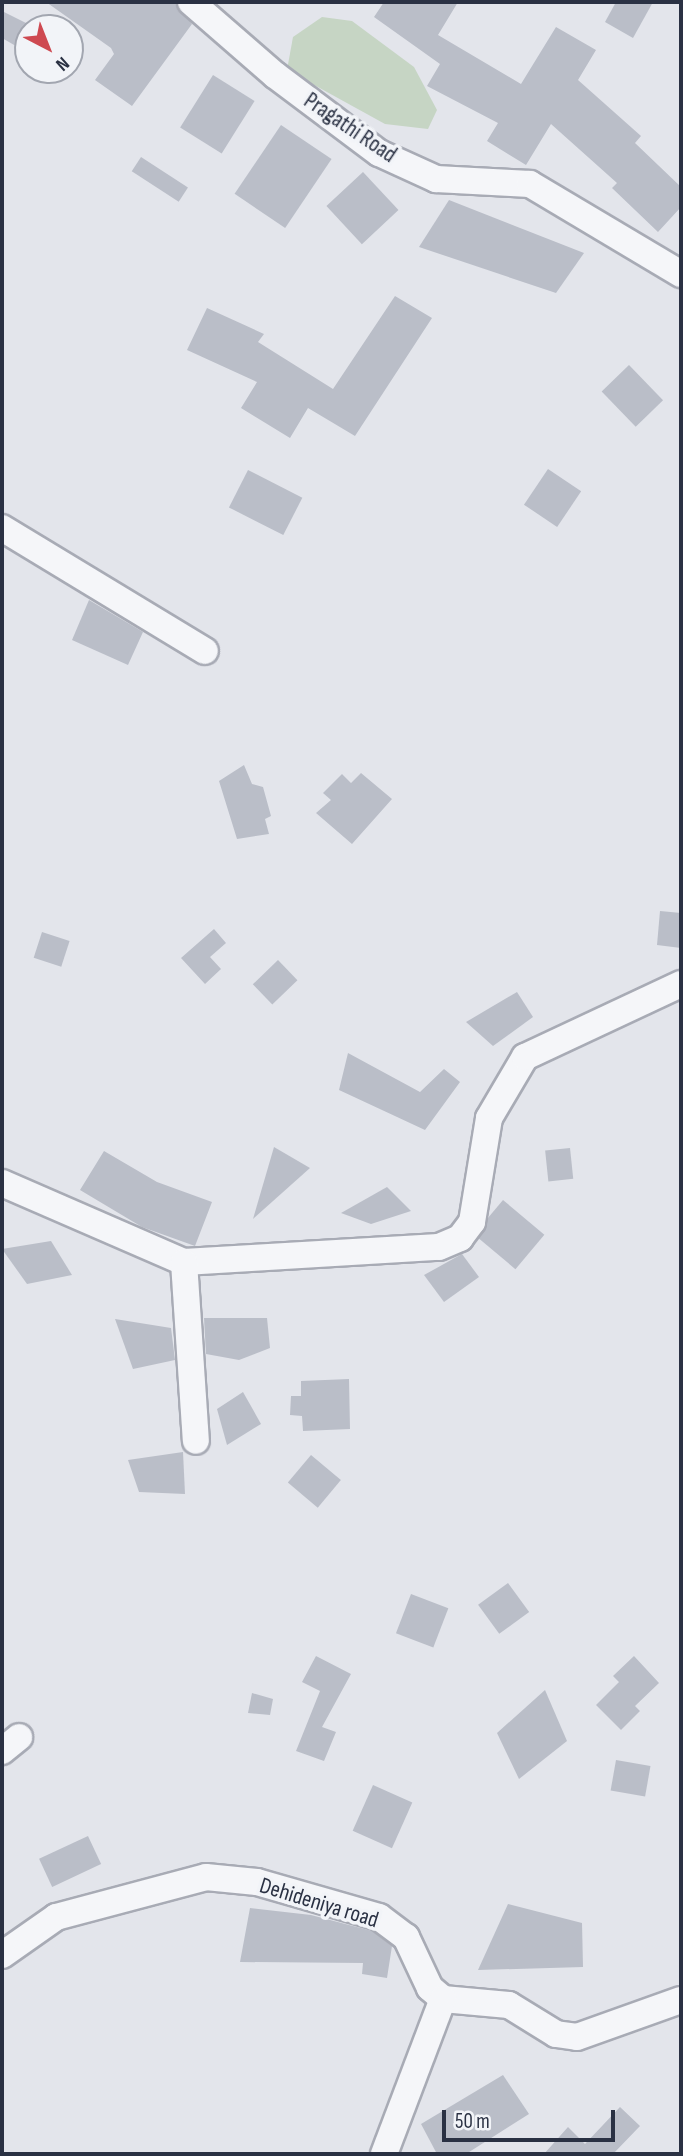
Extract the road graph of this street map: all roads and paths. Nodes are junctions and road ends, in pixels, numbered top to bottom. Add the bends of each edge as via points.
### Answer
1 (191, 2) edge
2 (681, 274) edge
3 (2, 528) edge
4 (205, 651) dead end
5 (681, 984) edge
6 (2, 1183) edge
7 (184, 1262) junction
8 (196, 1441) dead end
9 (2, 1955) edge
10 (443, 1999) junction
11 (681, 2000) edge
12 (384, 2154) edge

1 - 2 street, Pragathi Road via 275,75 379,153 436,179 530,184
3 - 4 street
5 - 7 street via 526,1057 489,1118 472,1222 460,1238 439,1247
6 - 7 street
7 - 8 street
9 - 10 street, Dehideniya road via 56,1917 168,1884 206,1877 257,1882 379,1917 406,1937 430,1988
10 - 11 street via 509,2005 556,2034 577,2037
10 - 12 street

